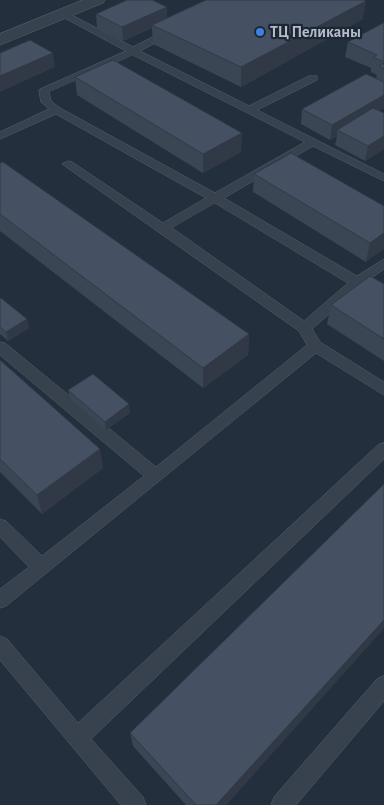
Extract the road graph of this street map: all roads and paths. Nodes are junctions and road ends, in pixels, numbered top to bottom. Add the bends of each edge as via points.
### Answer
1 (97, 0) edge
2 (64, 14) junction
3 (175, 30) edge
4 (0, 40) edge
5 (133, 51) junction
6 (313, 78) dead end
7 (56, 110) junction
8 (248, 110) junction
9 (0, 136) edge
10 (313, 142) junction
11 (68, 164) dead end
12 (384, 178) edge
13 (215, 198) junction
14 (163, 228) junction
15 (384, 263) edge
16 (357, 282) junction
17 (304, 328) junction
18 (316, 346) junction
19 (0, 347) edge
20 (384, 389) edge
21 (384, 448) edge
22 (156, 476) junction
23 (0, 526) edge
24 (41, 567) junction
25 (0, 600) edge
26 (0, 645) edge
27 (384, 686) edge
28 (77, 738) junction
29 (135, 805) edge
30 (282, 805) edge

1 - 2 street
2 - 4 street
2 - 5 lane via 94,26
3 - 5 lane
5 - 7 lane via 44,91 46,102
5 - 8 lane
6 - 8 lane
7 - 9 lane
7 - 13 lane
8 - 10 lane
10 - 12 lane
10 - 13 lane
11 - 14 lane
13 - 14 lane
13 - 16 lane
14 - 17 lane
15 - 16 lane
16 - 17 lane
17 - 18 lane
18 - 20 lane
18 - 22 lane
19 - 22 lane
21 - 28 lane
22 - 24 lane
23 - 24 lane
24 - 25 lane
26 - 28 lane
27 - 30 lane
28 - 29 lane

